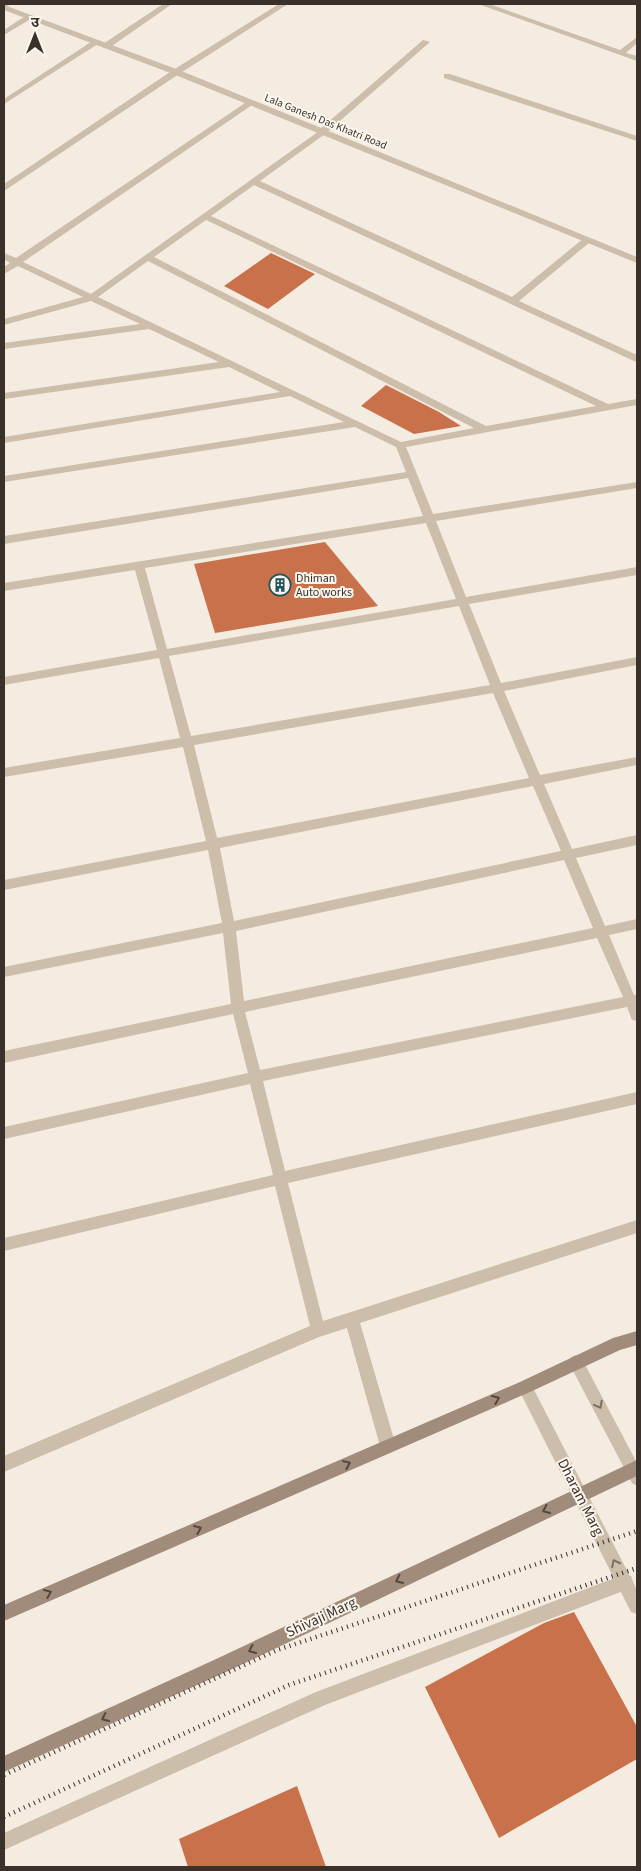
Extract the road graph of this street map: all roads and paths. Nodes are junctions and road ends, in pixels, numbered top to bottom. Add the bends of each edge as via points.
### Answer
1 (165, 4) edge
2 (284, 4) edge
3 (486, 4) edge
4 (5, 5) edge
5 (30, 17) junction
6 (4, 33) edge
7 (637, 39) edge
8 (426, 42) dead end
9 (101, 44) junction
10 (621, 53) junction
11 (637, 59) edge
12 (176, 72) junction
13 (447, 76) dead end
14 (4, 102) edge
15 (251, 102) junction
16 (322, 132) junction
17 (637, 139) edge
18 (253, 181) junction
19 (4, 188) edge
20 (205, 216) junction
21 (586, 240) junction
22 (4, 256) edge
23 (147, 257) junction
24 (637, 260) edge
25 (18, 263) junction
26 (4, 271) edge
27 (91, 298) junction
28 (512, 301) junction
29 (4, 322) edge
30 (150, 326) junction
31 (4, 346) edge
32 (637, 359) edge
33 (229, 364) junction
34 (290, 393) junction
35 (4, 396) edge
36 (637, 402) edge
37 (606, 407) junction
38 (355, 424) junction
39 (485, 430) junction
40 (4, 440) edge
41 (400, 446) junction
42 (412, 474) junction
43 (4, 479) edge
44 (637, 484) edge
45 (430, 518) junction
46 (4, 540) edge
47 (138, 565) junction
48 (637, 571) edge
49 (4, 587) edge
50 (463, 602) junction
51 (163, 653) junction
52 (637, 661) edge
53 (4, 680) edge
54 (497, 688) junction
55 (187, 741) junction
56 (637, 761) edge
57 (4, 773) edge
58 (536, 780) junction
59 (637, 840) edge
60 (213, 845) junction
61 (568, 853) junction
62 (4, 885) edge
63 (637, 924) edge
64 (229, 927) junction
65 (601, 931) junction
66 (4, 972) edge
67 (634, 1000) edge
68 (238, 1008) junction
69 (637, 1016) edge
70 (4, 1057) edge
71 (255, 1077) junction
72 (637, 1098) edge
73 (4, 1133) edge
74 (280, 1179) junction
75 (637, 1227) edge
76 (4, 1245) edge
77 (352, 1320) junction
78 (318, 1330) junction
79 (637, 1338) edge
80 (576, 1362) junction
81 (525, 1387) junction
82 (388, 1446) junction
83 (4, 1464) edge
84 (636, 1472) edge
85 (580, 1494) junction
86 (625, 1582) junction
87 (637, 1606) edge
88 (4, 1613) edge
89 (4, 1764) edge
90 (4, 1842) edge

1 - 9 street
2 - 12 street
3 - 10 street
4 - 5 street, Lala Ganesh Das Khatri Road
5 - 6 street
5 - 9 street, Lala Ganesh Das Khatri Road
7 - 10 street
8 - 16 street
9 - 12 street, Lala Ganesh Das Khatri Road
9 - 14 street
10 - 11 street
12 - 15 street, Lala Ganesh Das Khatri Road
12 - 19 street
13 - 17 street
15 - 16 street, Lala Ganesh Das Khatri Road
15 - 25 street
16 - 18 street
16 - 21 street, Lala Ganesh Das Khatri Road
18 - 20 street
18 - 28 street
20 - 23 street
20 - 37 street
21 - 24 street, Lala Ganesh Das Khatri Road
21 - 28 street
22 - 25 street
23 - 27 street
23 - 39 street
25 - 26 street
25 - 27 street
27 - 29 street
27 - 30 street
28 - 32 street
30 - 31 street
30 - 33 street
33 - 34 street
33 - 35 street
34 - 38 street
34 - 40 street
36 - 37 street
37 - 39 street
38 - 41 street
38 - 43 street
39 - 41 street
41 - 42 street
42 - 45 street
42 - 46 street
44 - 45 street
45 - 47 street
45 - 50 street
47 - 49 street
47 - 51 street
48 - 50 street
50 - 51 street
50 - 54 street
51 - 53 street
51 - 55 street
52 - 54 street
54 - 55 street
54 - 58 street
55 - 57 street
55 - 60 street
56 - 58 street
58 - 60 street
58 - 61 street
59 - 61 street
60 - 62 street
60 - 64 street
61 - 64 street
61 - 65 street
63 - 65 street
64 - 66 street
64 - 68 street
65 - 67 street
65 - 68 street
67 - 69 street
67 - 71 street
68 - 70 street
68 - 71 street
71 - 73 street
71 - 74 street
72 - 74 street
74 - 76 street
74 - 78 street
75 - 77 street
77 - 78 street
77 - 82 street
78 - 83 street
79 - 80 main road
80 - 81 main road
80 -> 84 street
82 -> 81 main road
81 - 85 street, Dharam Marg
88 -> 82 main road
84 - 85 main road, Shivaji Marg
86 -> 85 street, Dharam Marg
85 -> 89 main road, Shivaji Marg via 220,1666
86 - 87 street, Dharam Marg
86 - 90 street via 322,1698

